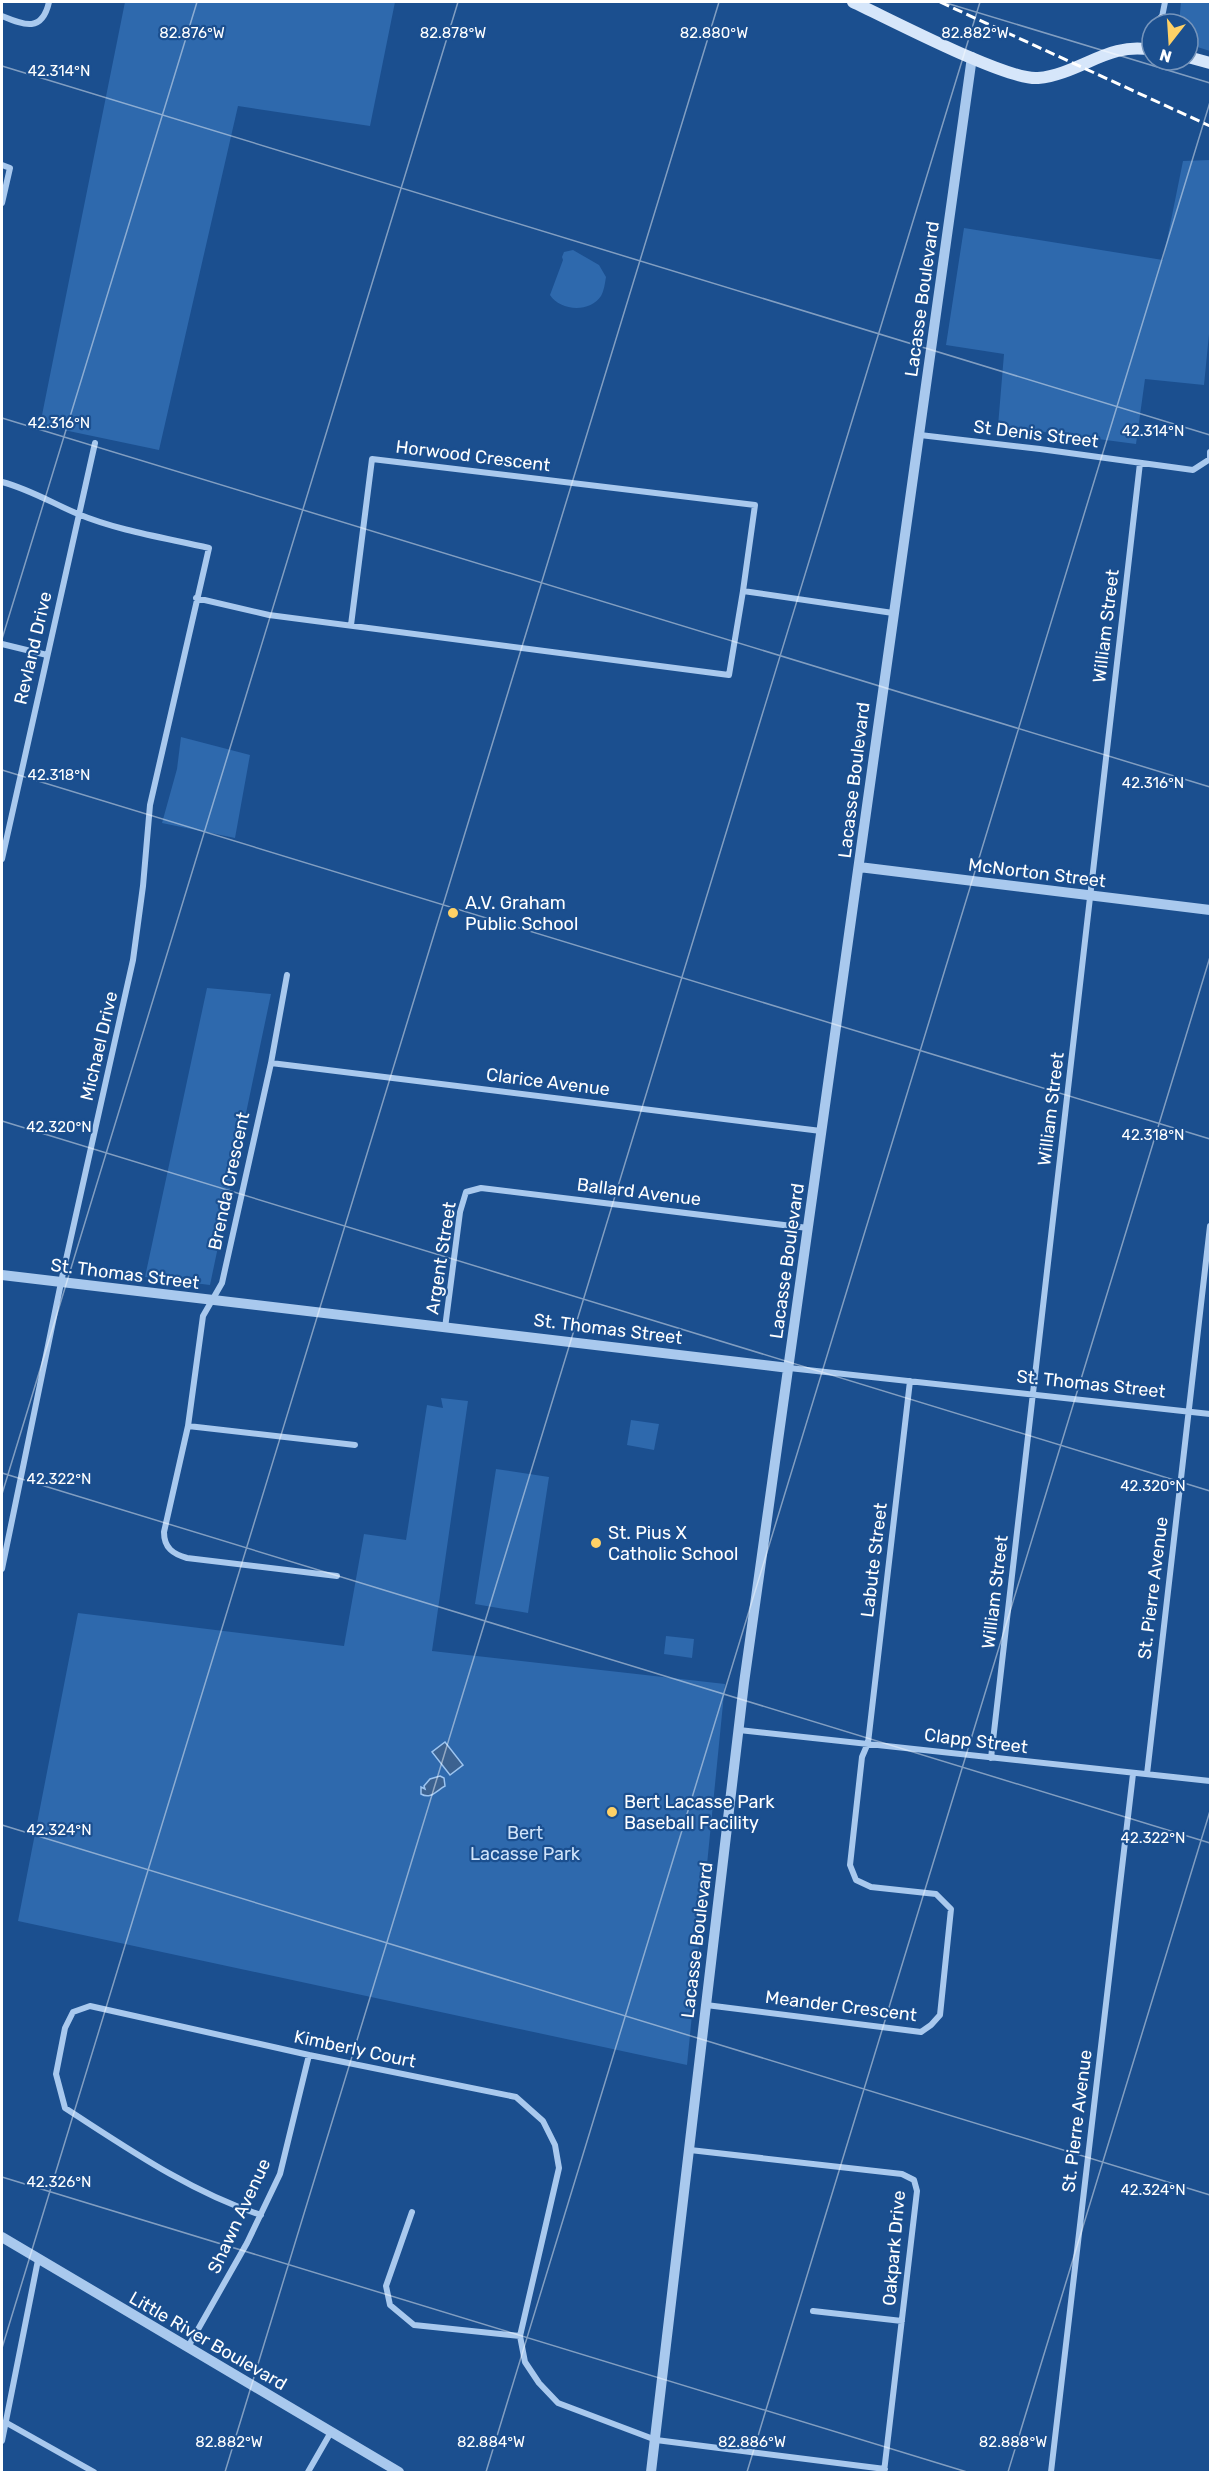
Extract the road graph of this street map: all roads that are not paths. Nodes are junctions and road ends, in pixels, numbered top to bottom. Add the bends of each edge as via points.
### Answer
1 (49, 2) edge
2 (853, 2) edge
3 (2, 16) edge
4 (1140, 49) edge
5 (972, 57) junction
6 (2, 165) edge
7 (2, 203) edge
8 (920, 435) junction
9 (95, 444) dead end
10 (1210, 452) edge
11 (1140, 463) junction
12 (2, 482) edge
13 (78, 514) junction
14 (743, 591) junction
15 (196, 598) junction
16 (893, 613) junction
17 (351, 625) junction
18 (2, 644) edge
19 (47, 655) junction
20 (2, 860) edge
21 (859, 867) junction
22 (1090, 896) junction
23 (1210, 910) edge
24 (287, 975) dead end
25 (271, 1063) junction
26 (821, 1131) junction
27 (466, 1192) joint
28 (1210, 1226) edge
29 (808, 1228) junction
30 (2, 1275) edge
31 (61, 1283) junction
32 (213, 1300) junction
33 (445, 1328) junction
34 (789, 1368) junction
35 (910, 1381) junction
36 (1033, 1395) junction
37 (1189, 1412) junction
38 (1210, 1414) edge
39 (188, 1426) junction
40 (356, 1445) dead end
41 (2, 1569) edge
42 (337, 1576) dead end
43 (739, 1730) junction
44 (868, 1743) junction
45 (991, 1758) junction
46 (1133, 1773) junction
47 (1147, 1774) junction
48 (1210, 1780) edge
49 (706, 2005) junction
50 (309, 2055) junction
51 (690, 2150) junction
52 (412, 2212) dead end
53 (261, 2215) junction
54 (2, 2237) edge
55 (38, 2260) junction
56 (813, 2311) dead end
57 (902, 2321) junction
58 (520, 2336) junction
59 (188, 2347) junction
60 (5, 2422) junction
61 (331, 2432) junction
62 (656, 2440) junction
63 (2, 2441) edge
64 (884, 2471) edge
65 (94, 2472) edge
66 (308, 2472) edge
67 (399, 2472) edge
68 (651, 2472) edge
69 (1051, 2472) edge

1 - 3 street via 42,18 34,23 25,25
2 - 5 main road
4 - 5 main road via 1121,48 1056,75 1035,78 1016,75
5 - 8 street, Lacasse Boulevard
6 - 7 street via 10,168
8 - 11 street, St Denis Street
8 - 16 street, Lacasse Boulevard
9 - 13 street, Revland Drive
10 - 11 street, St Denis Street via 1210,459 1193,470
11 - 22 street, William Street
12 - 13 street
13 - 15 street, Michael Drive via 209,548
13 - 19 street, Revland Drive
14 - 16 street
14 - 17 street, Horwood Crescent via 729,675
14 - 17 street, Horwood Crescent via 756,505 372,459
15 - 17 street via 268,615
15 - 31 street, Michael Drive via 150,806 133,960
16 - 21 street, Lacasse Boulevard
18 - 19 street
19 - 20 street, Revland Drive
21 - 22 street, McNorton Street
21 - 26 street, Lacasse Boulevard
22 - 23 street, McNorton Street
22 - 36 street, William Street
24 - 25 street, Brenda Crescent
25 - 26 street, Clarice Avenue
25 - 32 street, Brenda Crescent via 222,1283
26 - 29 street, Lacasse Boulevard
27 - 29 street, Ballard Avenue via 481,1188
27 - 33 street, Argent Street
28 - 37 street, St. Pierre Avenue
29 - 34 street, Lacasse Boulevard
30 - 31 street, St. Thomas Street
31 - 32 street, St. Thomas Street
31 - 41 street, Michael Drive
32 - 33 street, St. Thomas Street
32 - 39 street, Brenda Crescent via 203,1316
33 - 34 street, St. Thomas Street
34 - 35 street, St. Thomas Street
34 - 43 street, Lacasse Boulevard
35 - 36 street, St. Thomas Street
35 - 44 street, Labute Street
36 - 37 street, St. Thomas Street
36 - 45 street, William Street
37 - 38 street, St. Thomas Street
37 - 47 street, St. Pierre Avenue
39 - 40 street
39 - 42 street, Brenda Crescent via 164,1532 169,1549 187,1558
43 - 44 street, Clapp Street
43 - 49 street, Lacasse Boulevard
44 - 45 street, Clapp Street
44 - 49 street, Meander Crescent via 862,1757 850,1865 856,1880 871,1887 936,1894 951,1908 940,2015 921,2032
45 - 46 street, Clapp Street
46 - 47 street, Clapp Street
46 - 69 street, St. Pierre Avenue
47 - 48 street, Clapp Street
49 - 51 street, Lacasse Boulevard
50 - 53 street, Shawn Avenue via 280,2174
50 - 53 street, Kimberly Court via 90,2006 73,2012 65,2028 56,2074 65,2108 203,2192
50 - 58 street, Kimberly Court via 516,2097 543,2121 555,2145 559,2168
51 - 57 street, Oakpark Drive via 902,2174 914,2180 917,2191
51 - 62 street, Lacasse Boulevard
52 - 58 street via 386,2286 390,2305 414,2325
53 - 59 street, Shawn Avenue
54 - 55 street, Little River Boulevard
55 - 59 street, Little River Boulevard
55 - 60 street
56 - 57 street
57 - 64 street, Oakpark Drive
58 - 62 street, Kimberly Court via 525,2362 558,2403
59 - 61 street, Little River Boulevard
60 - 63 street
60 - 65 street
61 - 66 street
61 - 67 street, Little River Boulevard
62 - 64 street, Kimberly Court
62 - 68 street, Lacasse Boulevard

